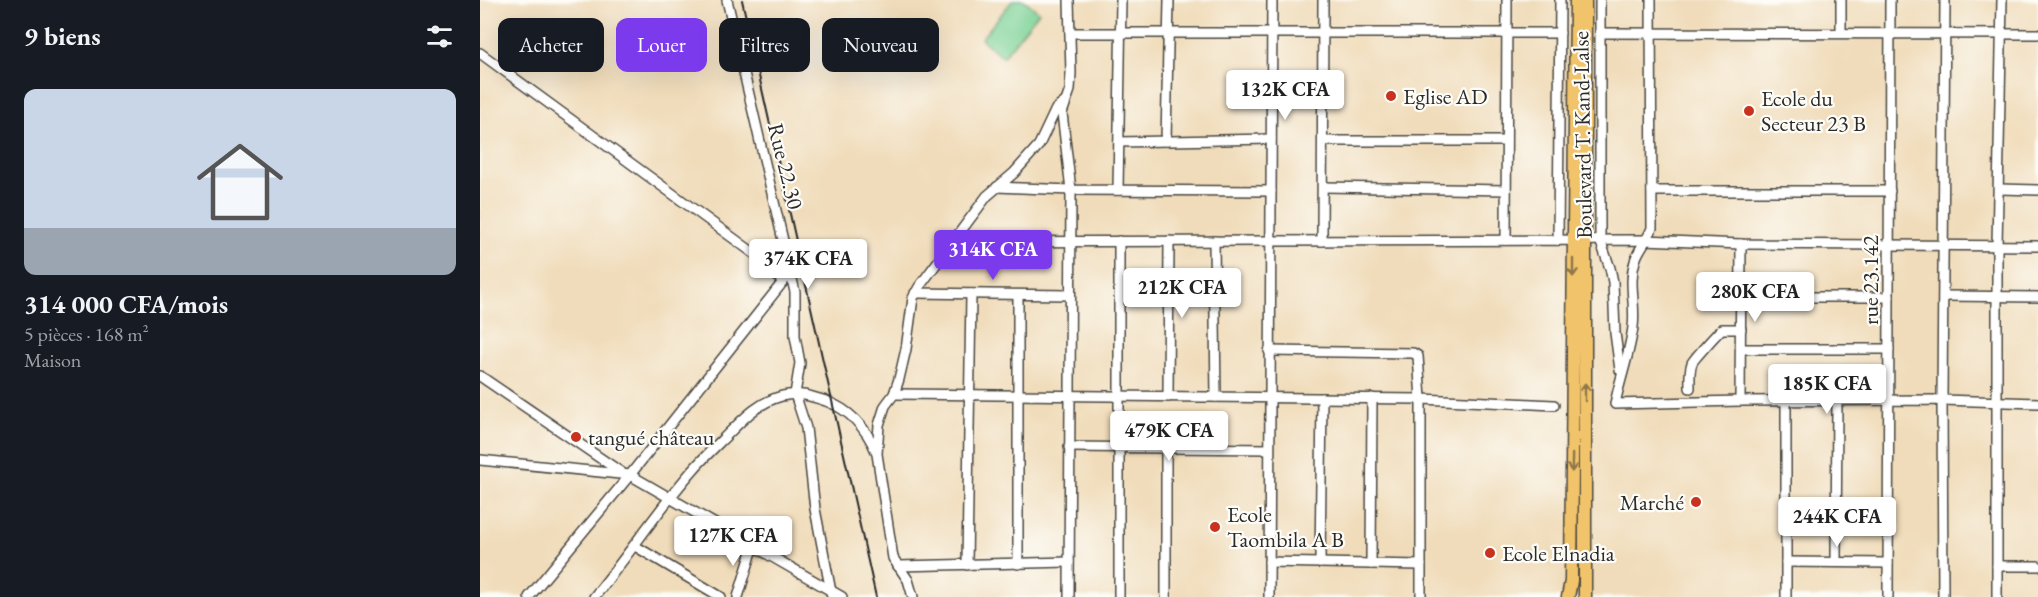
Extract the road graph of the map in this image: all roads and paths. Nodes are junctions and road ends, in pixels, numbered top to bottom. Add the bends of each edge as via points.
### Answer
1 (727, 0) edge
2 (1069, 0) edge
3 (1121, 0) edge
4 (1169, 0) edge
5 (1272, 0) edge
6 (1323, 0) edge
7 (1507, 0) edge
8 (1560, 0) edge
9 (1576, 0) edge
10 (1585, 0) edge
11 (1600, 0) edge
12 (1651, 0) edge
13 (1840, 0) edge
14 (1890, 0) edge
15 (1945, 0) edge
16 (2002, 0) edge
17 (1071, 33) junction
18 (1121, 33) junction
19 (1168, 33) junction
20 (1272, 33) junction
21 (1323, 33) junction
22 (1507, 33) junction
23 (1560, 33) junction
24 (1600, 33) junction
25 (1651, 33) junction
26 (1841, 33) junction
27 (1946, 33) junction
28 (2002, 33) junction
29 (1890, 34) junction
30 (2038, 34) edge
31 (480, 53) edge
32 (1065, 102) junction
33 (1271, 139) junction
34 (1166, 141) junction
35 (1323, 141) junction
36 (1506, 141) junction
37 (1119, 142) junction
38 (997, 187) junction
39 (1323, 187) junction
40 (1071, 189) junction
41 (1999, 189) junction
42 (1118, 190) junction
43 (1506, 190) junction
44 (2038, 190) edge
45 (1271, 191) junction
46 (1652, 191) junction
47 (1890, 192) junction
48 (1506, 240) junction
49 (1558, 240) junction
50 (1580, 240) junction
51 (1600, 240) junction
52 (1645, 240) junction
53 (1119, 241) junction
54 (1168, 241) junction
55 (1214, 241) junction
56 (1271, 241) junction
57 (1323, 241) junction
58 (954, 242) junction
59 (1071, 242) junction
60 (1741, 244) junction
61 (1889, 245) junction
62 (1944, 246) junction
63 (1997, 246) junction
64 (2038, 246) edge
65 (790, 273) junction
66 (783, 282) junction
67 (915, 293) junction
68 (971, 294) junction
69 (1018, 295) junction
70 (1070, 295) junction
71 (1944, 296) junction
72 (1741, 297) junction
73 (1889, 297) junction
74 (1997, 297) junction
75 (2038, 297) edge
76 (1741, 329) junction
77 (1741, 348) junction
78 (1889, 349) junction
79 (1269, 351) junction
80 (480, 376) edge
81 (1620, 376) junction
82 (1690, 388) dead end
83 (795, 394) junction
84 (894, 394) junction
85 (970, 396) junction
86 (1018, 396) junction
87 (1070, 396) junction
88 (1119, 397) junction
89 (1168, 397) junction
90 (1216, 397) junction
91 (1269, 398) junction
92 (1322, 398) junction
93 (1371, 398) junction
94 (1421, 399) junction
95 (1942, 400) junction
96 (1740, 401) junction
97 (1786, 401) junction
98 (1889, 401) junction
99 (1837, 402) junction
100 (1996, 402) junction
101 (2038, 403) edge
102 (1554, 405) dead end
103 (1069, 447) junction
104 (1119, 448) junction
105 (1166, 448) junction
106 (1269, 449) junction
107 (877, 454) junction
108 (480, 460) edge
109 (626, 474) junction
110 (671, 498) junction
111 (754, 545) junction
112 (635, 546) junction
113 (1786, 561) junction
114 (1069, 562) junction
115 (1269, 562) junction
116 (1836, 562) junction
117 (1320, 563) junction
118 (1888, 563) junction
119 (1018, 564) junction
120 (1371, 564) junction
121 (967, 565) junction
122 (898, 566) junction
123 (1421, 566) junction
124 (1997, 566) junction
125 (2038, 566) edge
126 (831, 593) edge
127 (600, 595) edge
128 (529, 597) edge
129 (721, 597) edge
130 (738, 597) edge
131 (842, 597) edge
132 (913, 597) edge
133 (1069, 597) edge
134 (1119, 597) edge
135 (1166, 597) edge
136 (1269, 597) edge
137 (1421, 597) edge
138 (1568, 597) edge
139 (1585, 597) edge
140 (1786, 597) edge
141 (1888, 597) edge
142 (1943, 597) edge
143 (1997, 597) edge

1 - 65 street, Rue 22.30
2 - 17 street
3 - 18 street
4 - 19 street
5 - 20 street
6 - 21 street
7 - 22 street
8 - 23 street
9 - 50 main road
10 - 50 main road
11 - 24 street, Boulevard T. Kand-Lalse
12 - 25 street
13 - 26 street
14 - 29 street, rue 23.142
15 - 27 street
16 - 28 street
17 - 18 street
17 - 32 street via 1070,90
18 - 19 street
18 - 37 street
19 - 20 street
19 - 34 street
20 - 21 street
20 - 33 street
21 - 22 street
21 - 35 street
22 - 23 street
22 - 36 street
23 - 49 street
24 - 25 street
24 - 51 street, Boulevard T. Kand-Lalse
25 - 26 street
25 - 46 street
26 - 29 street
27 - 28 street
27 - 29 street
27 - 62 street
28 - 30 street
28 - 41 street
29 - 47 street, rue 23.142
31 - 66 street via 759,257
32 - 38 street via 1056,109 1039,145
32 - 40 street via 1063,119
33 - 34 street
33 - 45 street
34 - 37 street
35 - 36 street
35 - 39 street
36 - 43 street
37 - 42 street
38 - 40 street
38 - 58 street
39 - 43 street
39 - 57 street
40 - 42 street
40 - 59 street
41 - 44 street
41 - 63 street
42 - 45 street
43 - 48 street
45 - 56 street
46 - 47 street
46 - 52 street via 1652,228
47 - 61 street, rue 23.142
48 - 49 street
48 - 57 street
49 - 50 street
50 - 51 street
50 -> 138 main road
139 -> 50 main road
51 - 52 street
51 - 81 street, Boulevard T. Kand-Lalse via 1613,282
52 - 60 street
52 - 81 street via 1634,263 1635,314
53 - 54 street
53 - 59 street
53 - 88 street
54 - 55 street
54 - 89 street
55 - 56 street
55 - 90 street
56 - 57 street
56 - 79 street
58 - 59 street
58 - 67 street
59 - 70 street
60 - 61 street
60 - 72 street
61 - 62 street
61 - 73 street, rue 23.142
62 - 63 street
62 - 71 street
63 - 64 street
63 - 74 street
65 - 66 street
65 - 83 street, Rue 22.30 via 800,363
66 - 109 street
67 - 68 street
67 - 84 street
68 - 69 street
68 - 85 street
69 - 70 street
69 - 86 street
70 - 87 street
71 - 74 street
71 - 95 street
72 - 73 street
72 - 76 street
73 - 78 street, rue 23.142
74 - 75 street
74 - 100 street
76 - 77 street
76 - 82 street via 1722,329 1714,335 1692,362
77 - 78 street
77 - 96 street
78 - 98 street, rue 23.142
79 - 91 street
79 - 94 street via 1415,354 1419,357
80 - 109 street
81 - 96 street via 1615,405
83 - 107 street via 843,408 867,433
83 - 110 street via 769,401 745,416 691,471
83 - 126 street, Rue 22.30 via 808,439 815,509
84 - 85 street
84 - 107 street via 879,425
85 - 86 street
85 - 121 street
86 - 87 street
86 - 119 street
87 - 88 street
87 - 103 street
88 - 89 street
88 - 104 street
89 - 90 street
90 - 91 street
91 - 92 street
91 - 106 street
92 - 93 street
92 - 117 street
93 - 94 street
93 - 120 street
94 - 102 street
94 - 123 street
95 - 98 street
95 - 100 street
95 - 142 street
96 - 97 street
97 - 99 street
97 - 113 street
98 - 99 street
98 - 118 street, rue 23.142
99 - 116 street
100 - 101 street
100 - 124 street
103 - 104 street
103 - 114 street
104 - 105 street
104 - 134 street
105 - 106 street
105 - 135 street
106 - 115 street
107 - 122 street via 892,553
108 - 109 street
109 - 110 street
109 - 128 street
110 - 111 street
110 - 112 street
111 - 126 street
111 - 130 street
112 - 127 street
112 - 129 street
113 - 116 street
113 - 140 street
114 - 119 street
114 - 133 street
115 - 117 street
115 - 136 street
116 - 118 street
117 - 120 street
118 - 141 street, rue 23.142
119 - 121 street
120 - 123 street
121 - 122 street
122 - 132 street
123 - 137 street
124 - 125 street
124 - 143 street
126 - 131 street

